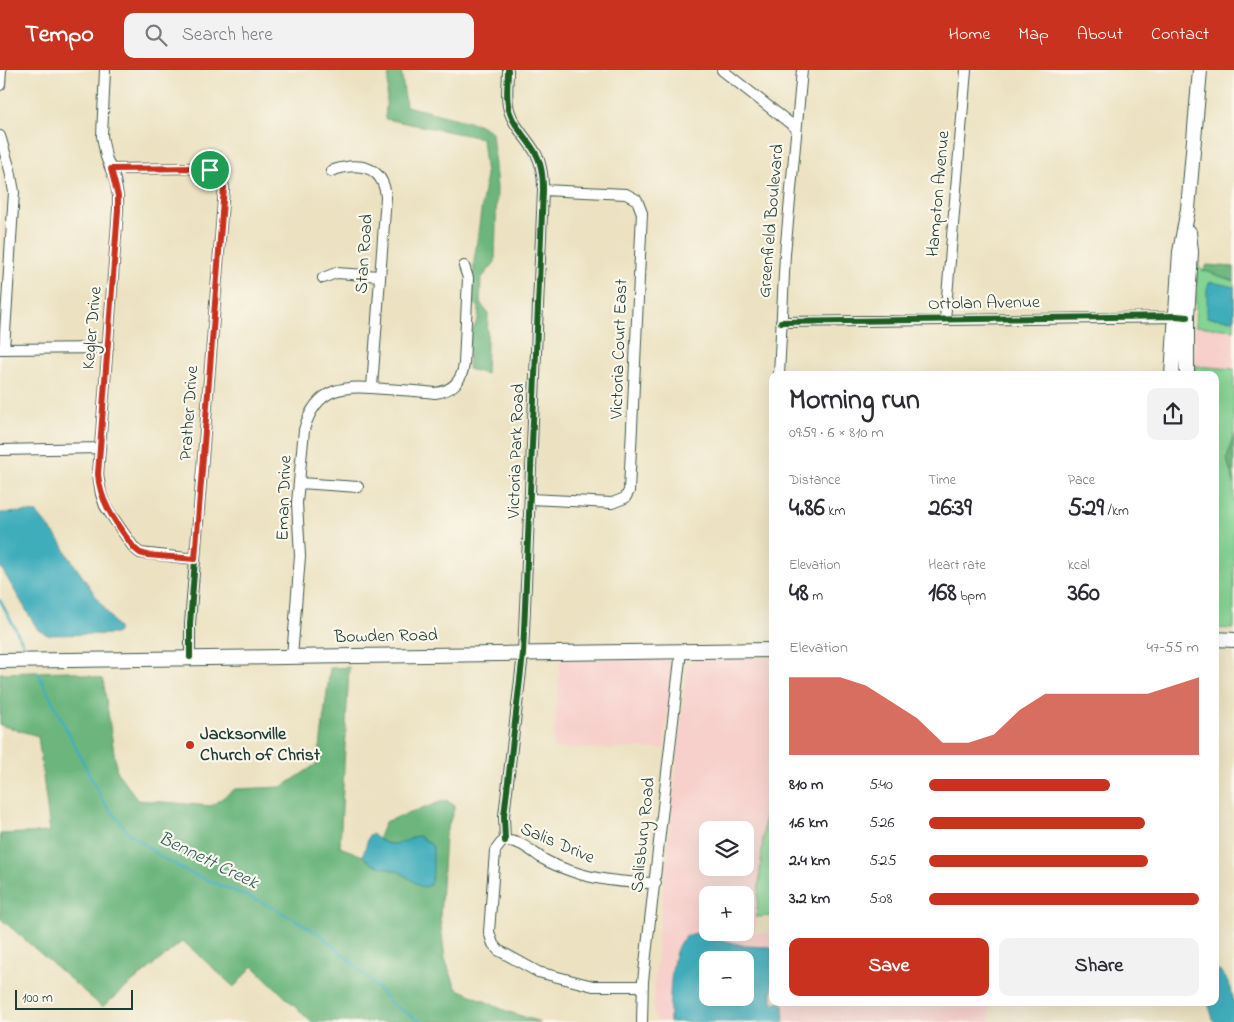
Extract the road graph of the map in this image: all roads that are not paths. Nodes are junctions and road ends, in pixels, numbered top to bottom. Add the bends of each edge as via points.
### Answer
1 (1, 70) edge
2 (105, 70) edge
3 (508, 70) edge
4 (722, 70) edge
5 (802, 70) edge
6 (966, 70) edge
7 (1200, 70) edge
8 (0, 85) edge
9 (796, 128) junction
10 (0, 136) edge
11 (111, 169) junction
12 (331, 170) dead end
13 (543, 190) junction
14 (464, 266) dead end
15 (380, 276) junction
16 (322, 278) dead end
17 (1182, 317) junction
18 (945, 320) junction
19 (781, 322) junction
20 (108, 348) junction
21 (2, 349) edge
22 (1181, 351) junction
23 (780, 371) edge
24 (1174, 371) edge
25 (1186, 371) edge
26 (372, 387) junction
27 (100, 448) junction
28 (0, 450) edge
29 (300, 483) junction
30 (358, 488) dead end
31 (530, 499) junction
32 (195, 559) junction
33 (1219, 639) edge
34 (1234, 640) edge
35 (769, 650) edge
36 (681, 651) junction
37 (523, 654) junction
38 (190, 657) junction
39 (292, 657) junction
40 (0, 661) edge
41 (505, 841) junction
42 (656, 883) junction
43 (643, 986) junction
44 (642, 1022) edge

1 - 8 street
2 - 11 street, Kegler Drive via 101,127 103,148
3 - 13 street, Victoria Park Road via 510,112 540,162
4 - 9 street
5 - 9 street, Greenfield Boulevard
6 - 18 street, Hampton Avenue
7 - 17 main road via 1188,208 1180,252
9 - 19 street, Greenfield Boulevard
10 - 21 street via 14,192
11 - 20 street, Kegler Drive via 118,210
11 - 32 street, Prather Drive via 202,168 217,173 224,188
12 - 15 street, Stan Road via 359,166 369,168 382,180 386,197
13 - 31 street, Victoria Park Road
13 - 31 street, Victoria Court East via 632,196 640,204 642,222 629,492 625,498 612,503
14 - 26 street, Eman Drive via 468,278 465,355 457,384 435,393
15 - 16 street via 336,273
15 - 26 street, Stan Road
17 - 18 street, Ortolan Avenue
17 - 22 main road
18 - 19 street, Ortolan Avenue
19 - 23 street, Greenfield Boulevard
20 - 21 street
20 - 27 street, Kegler Drive
22 - 24 main road
22 - 25 main road
26 - 29 street, Eman Drive via 338,389 315,404 304,430
27 - 28 street
27 - 32 street, Kegler Drive via 98,474 105,506 134,548 147,555
29 - 30 street
29 - 39 street, Eman Drive via 297,515 300,556
31 - 37 street, Victoria Park Road
32 - 38 street, Prather Drive
33 - 34 main road
35 - 36 main road, Bowden Road
36 - 37 main road, Bowden Road
36 - 42 street, Salisbury Road
37 - 39 main road, Bowden Road
37 - 41 street, Victoria Park Road via 504,816
38 - 39 main road, Bowden Road
38 - 40 main road, Bowden Road
41 - 42 street, Salis Drive via 519,843 544,859 580,874
41 - 43 street via 495,851 489,932 498,950 538,972 593,986
42 - 43 street, Salisbury Road
43 - 44 street, Salisbury Road

